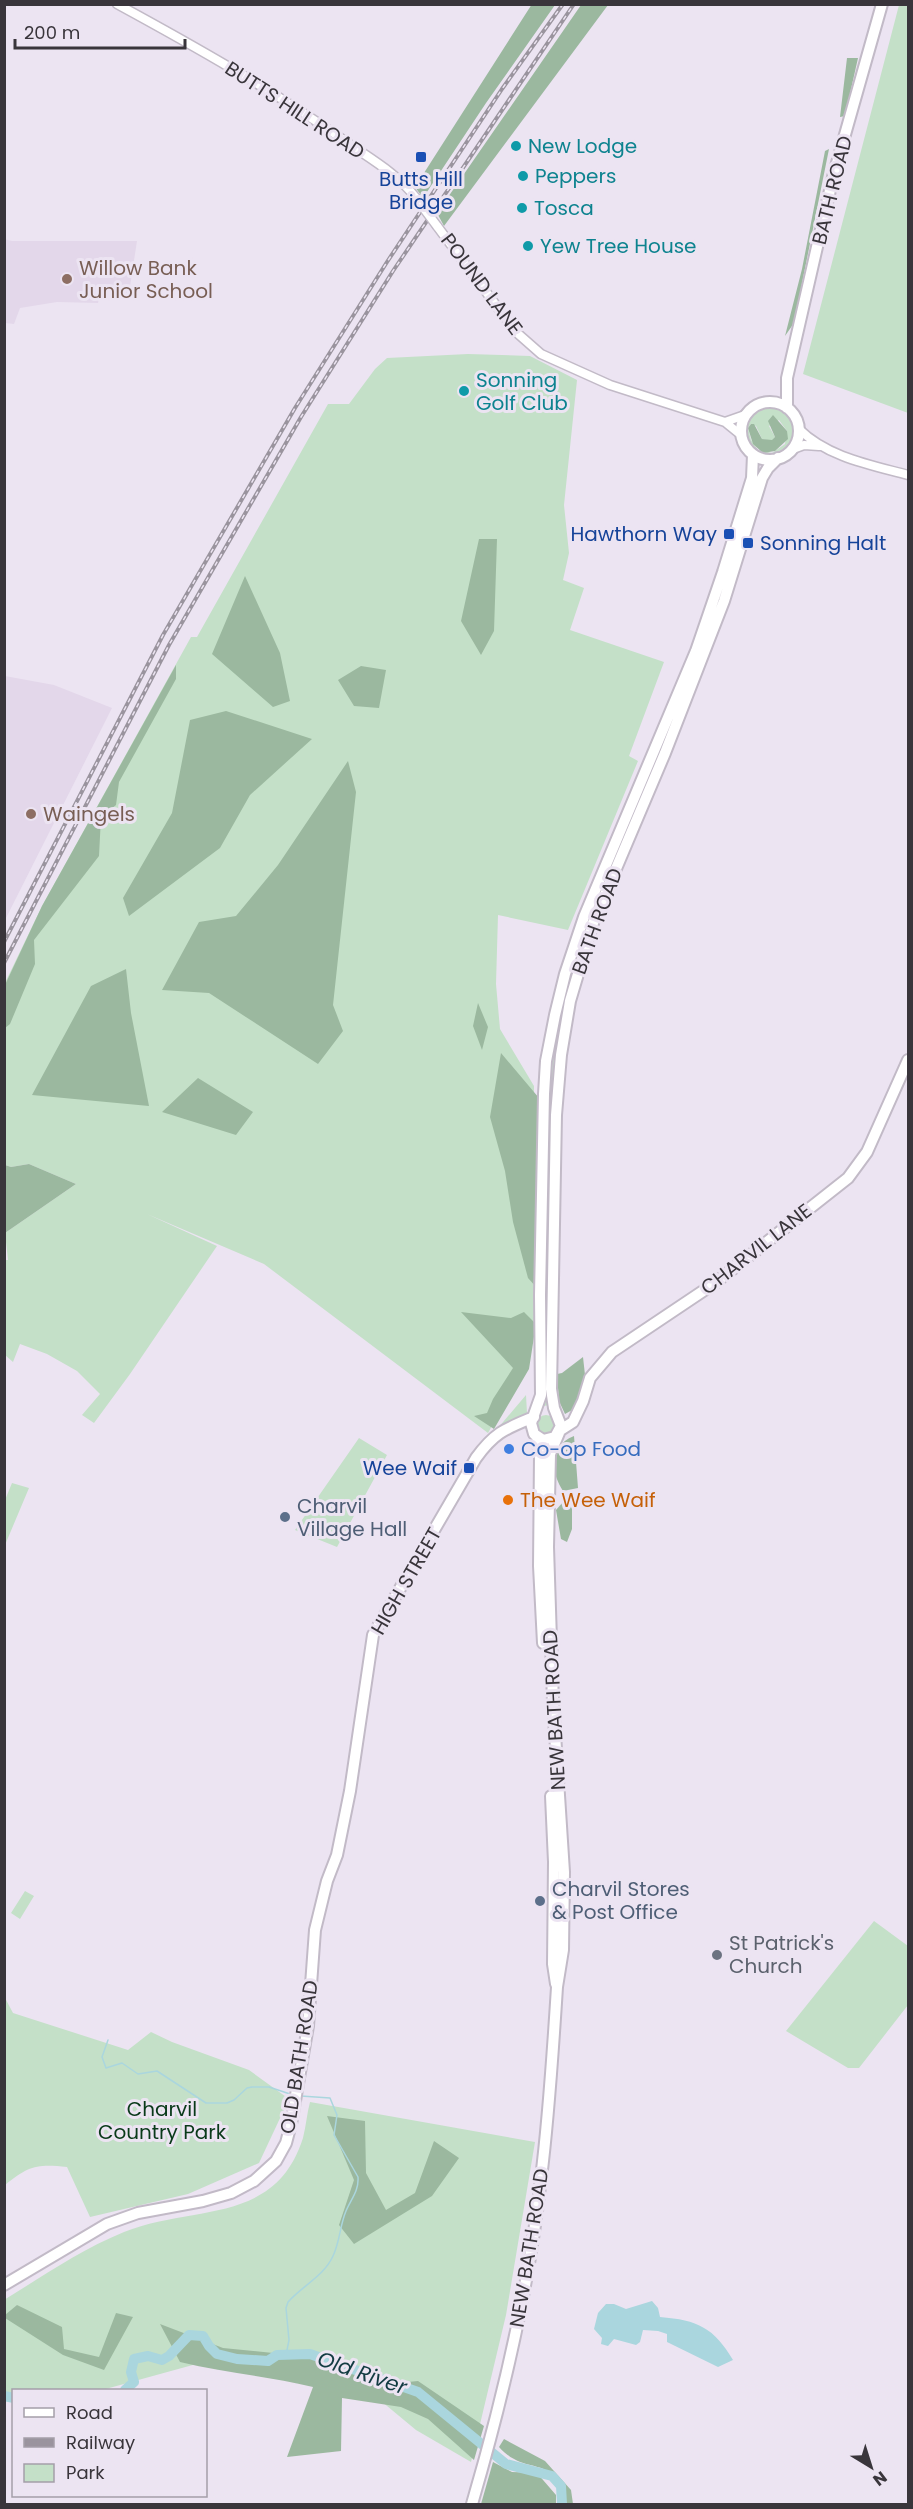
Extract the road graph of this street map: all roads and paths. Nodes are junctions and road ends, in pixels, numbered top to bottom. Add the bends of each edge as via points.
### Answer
1 (117, 4) edge
2 (882, 4) edge
3 (437, 226) joint
4 (787, 378) junction
5 (768, 401) junction
6 (787, 408) junction
7 (745, 415) junction
8 (725, 422) junction
9 (799, 429) junction
10 (741, 435) junction
11 (819, 446) junction
12 (793, 449) junction
13 (753, 455) junction
14 (778, 458) junction
15 (909, 475) edge
16 (733, 559) junction
17 (909, 1060) edge
18 (577, 1414) junction
19 (557, 1415) junction
20 (535, 1416) junction
21 (512, 1427) junction
22 (559, 1432) junction
23 (535, 1435) junction
24 (354, 1760) joint
25 (557, 1987) junction
26 (4, 2285) edge
27 (472, 2505) edge

1 - 3 street, BUTTS HILL ROAD, bridge via 286,99 407,186
2 - 4 main road, BATH ROAD via 833,177
3 - 8 street, POUND LANE via 516,332 542,354 610,385
4 - 5 main road, BATH ROAD
4 - 6 main road, BATH ROAD
5 - 6 main road
5 - 7 main road
6 - 9 main road
7 - 8 street
7 - 10 main road via 739,427
8 - 10 street, POUND LANE
9 - 11 street
9 - 12 main road
10 - 13 main road
11 - 12 street
11 - 15 street
12 - 14 main road
13 - 14 main road via 763,461
13 - 16 main road, BATH ROAD via 752,478
14 - 16 main road, BATH ROAD via 762,478
16 - 19 main road, BATH ROAD via 686,701 596,918 570,1001 556,1115 551,1389
16 - 20 main road, BATH ROAD via 581,926 555,1015 544,1094 541,1395
17 - 18 main road, CHARVIL LANE via 867,1152 848,1178 715,1282 612,1352 590,1377
18 - 19 main road
18 - 22 main road, CHARVIL LANE
19 - 20 main road via 545,1410
19 - 22 main road, BATH ROAD
20 - 21 main road, HIGH STREET
20 - 23 main road, BATH ROAD via 531,1424
21 - 23 main road
21 - 24 main road, HIGH STREET via 495,1435 476,1458 373,1635
22 - 23 main road via 548,1440
22 - 25 main road, NEW BATH ROAD via 550,1454 548,1529 550,1638 564,1872 563,1950
23 - 25 main road, NEW BATH ROAD via 540,1455 539,1566 554,1854 553,1964
24 - 26 main road, OLD BATH ROAD via 337,1855 315,1930 308,2026 295,2101 285,2143 276,2161 255,2181 231,2193 118,2219
25 - 27 main road, NEW BATH ROAD via 548,2119 522,2304

